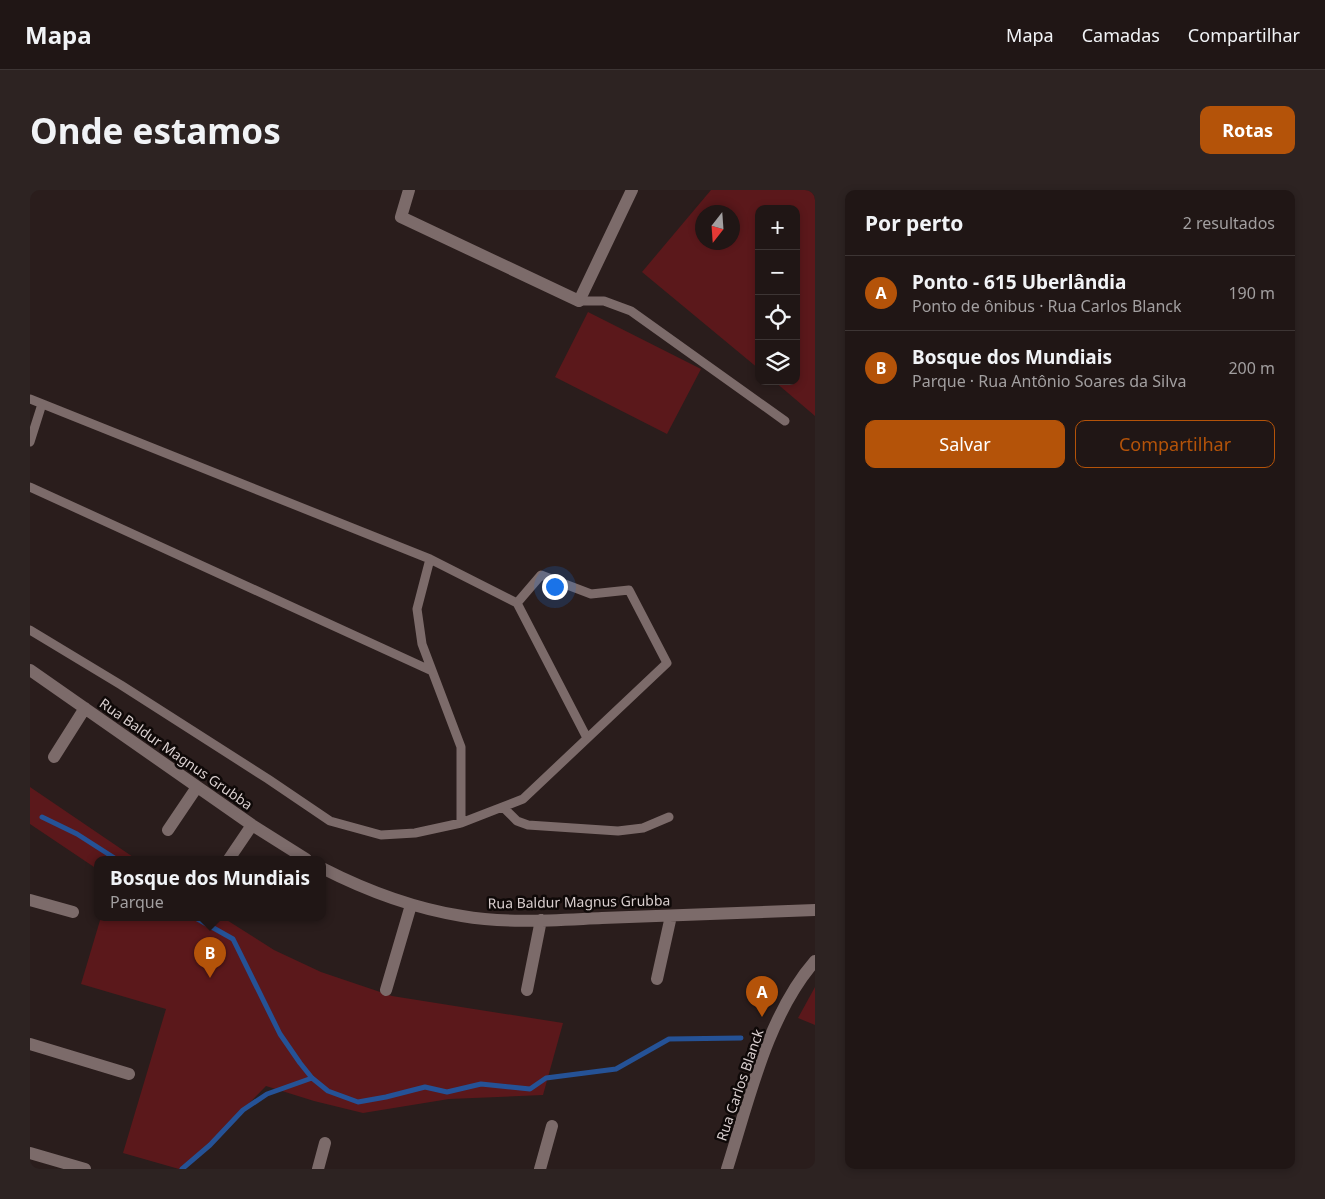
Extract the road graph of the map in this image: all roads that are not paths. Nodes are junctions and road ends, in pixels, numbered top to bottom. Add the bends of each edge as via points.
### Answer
1 (409, 190) edge
2 (632, 190) edge
3 (579, 301) junction
4 (30, 399) edge
5 (42, 404) junction
6 (785, 420) dead end
7 (30, 442) edge
8 (30, 488) edge
9 (430, 559) junction
10 (518, 603) junction
11 (30, 630) edge
12 (30, 670) edge
13 (432, 671) junction
14 (85, 708) junction
15 (587, 738) junction
16 (54, 757) dead end
17 (197, 787) junction
18 (503, 806) junction
19 (669, 817) dead end
20 (461, 823) junction
21 (252, 825) junction
22 (168, 830) dead end
23 (230, 856) edge
24 (301, 856) edge
25 (326, 870) edge
26 (30, 900) edge
27 (411, 905) junction
28 (815, 910) edge
29 (73, 912) dead end
30 (671, 916) junction
31 (541, 920) junction
32 (815, 961) edge
33 (657, 979) dead end
34 (386, 990) dead end
35 (527, 990) dead end
36 (30, 1044) edge
37 (129, 1074) dead end
38 (552, 1126) dead end
39 (325, 1143) dead end
40 (30, 1153) edge
41 (85, 1169) edge
42 (318, 1169) edge
43 (540, 1169) edge
44 (727, 1169) edge

1 - 3 street via 401,217
2 - 3 street
3 - 6 lane via 604,301 631,311
4 - 5 lane
5 - 7 lane
5 - 9 lane
8 - 13 lane
9 - 10 lane
9 - 13 lane via 417,609 422,644
10 - 15 lane
10 - 15 lane via 541,575 592,594 629,590 667,663
11 - 20 lane via 268,778 330,821 381,835 415,833
12 - 14 street, Rua Baldur Magnus Grubba
13 - 20 lane via 461,748
14 - 16 street
14 - 17 street, Rua Baldur Magnus Grubba
15 - 18 lane via 523,799
17 - 21 street, Rua Baldur Magnus Grubba
17 - 22 street
18 - 19 lane via 517,821 528,825 618,831 644,828
18 - 20 lane
21 - 23 street
21 - 24 street, Rua Baldur Magnus Grubba
25 - 27 street, Rua Baldur Magnus Grubba
26 - 29 street
27 - 31 street, Rua Baldur Magnus Grubba via 464,916
27 - 34 street
28 - 30 street, Rua Baldur Magnus Grubba
30 - 31 street, Rua Baldur Magnus Grubba
30 - 33 street
31 - 35 street
32 - 44 street, Rua Carlos Blanck via 796,988 772,1034
36 - 37 street
38 - 43 street
39 - 42 street
40 - 41 street

